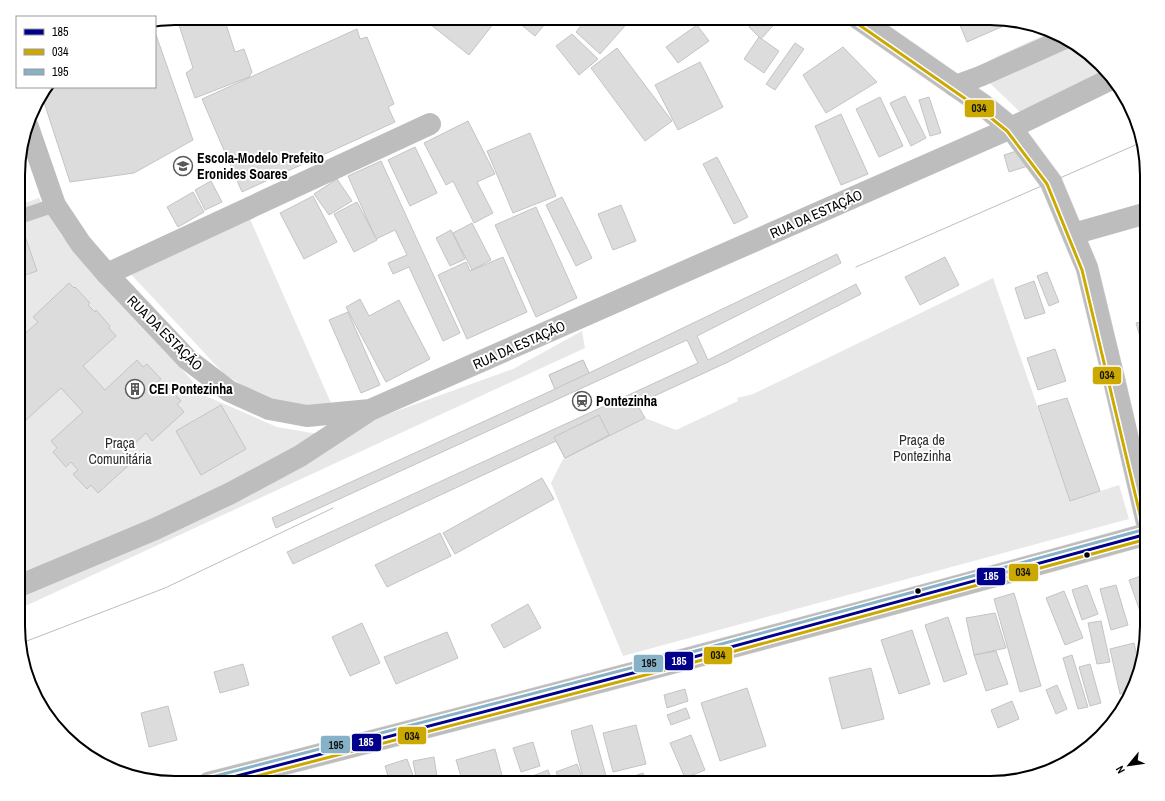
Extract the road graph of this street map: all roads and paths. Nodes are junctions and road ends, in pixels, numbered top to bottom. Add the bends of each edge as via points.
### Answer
1 (868, 25) edge
2 (1059, 41) edge
3 (1107, 81) edge
4 (954, 86) junction
5 (430, 124) dead end
6 (1011, 128) junction
7 (31, 134) edge
8 (55, 205) junction
9 (25, 215) edge
10 (1140, 215) edge
11 (1073, 234) junction
12 (107, 274) junction
13 (370, 410) junction
14 (1140, 492) edge
15 (1140, 536) edge
16 (25, 583) edge
17 (236, 776) edge

1 - 4 street
2 - 4 street
3 - 6 street, RUA DA ESTAÇÃO
4 - 6 street
5 - 12 street
6 - 11 street via 1051,182
6 - 13 street, RUA DA ESTAÇÃO
7 - 8 street, RUA DA ESTAÇÃO
8 - 9 lane
8 - 12 street, RUA DA ESTAÇÃO via 81,244
10 - 11 street
11 - 14 street via 1087,268
12 - 13 street, RUA DA ESTAÇÃO via 187,359 229,391 269,409 307,416
13 - 16 street via 300,456 231,493 155,529
15 - 17 street via 808,627

